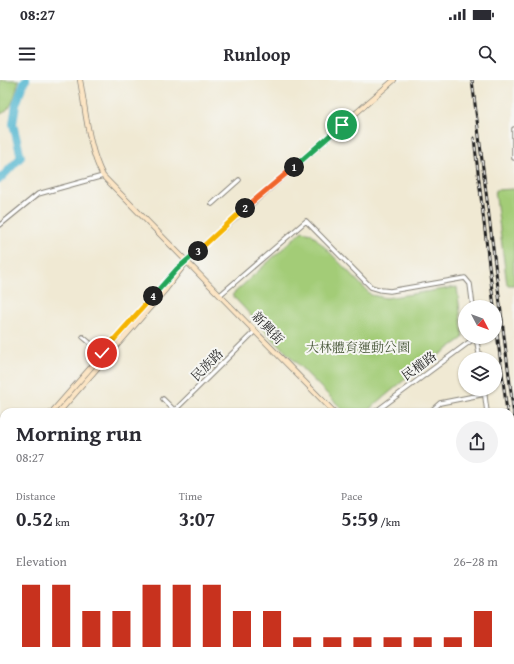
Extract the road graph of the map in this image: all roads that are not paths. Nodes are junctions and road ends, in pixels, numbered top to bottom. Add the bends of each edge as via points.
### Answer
1 (80, 80) edge
2 (394, 80) edge
3 (514, 129) edge
4 (514, 158) edge
5 (103, 176) junction
6 (239, 180) dead end
7 (212, 204) dead end
8 (0, 225) edge
9 (187, 260) junction
10 (220, 295) junction
11 (471, 300) edge
12 (256, 331) junction
13 (83, 336) dead end
14 (466, 344) edge
15 (102, 353) junction
16 (475, 396) edge
17 (485, 396) edge
18 (163, 399) dead end
19 (55, 408) edge
20 (62, 408) edge
21 (171, 408) edge
22 (177, 408) edge
23 (330, 408) edge
24 (379, 408) edge
25 (434, 408) edge
26 (487, 408) edge

1 - 5 main road, 新興街 via 92,149
2 - 9 main road
3 - 4 street
5 - 8 street via 38,194
5 - 9 main road, 新興街
6 - 7 street
9 - 10 main road, 新興街
9 - 15 main road
9 - 20 main road via 171,283
10 - 11 street via 306,221 371,287 390,290 465,278 470,284
10 - 12 main road, 新興街
12 - 22 street, 民族路
12 - 23 main road, 新興街
13 - 15 street
14 - 24 street, 民權路
15 - 19 main road
16 - 25 street via 440,403
17 - 26 street
18 - 21 street

